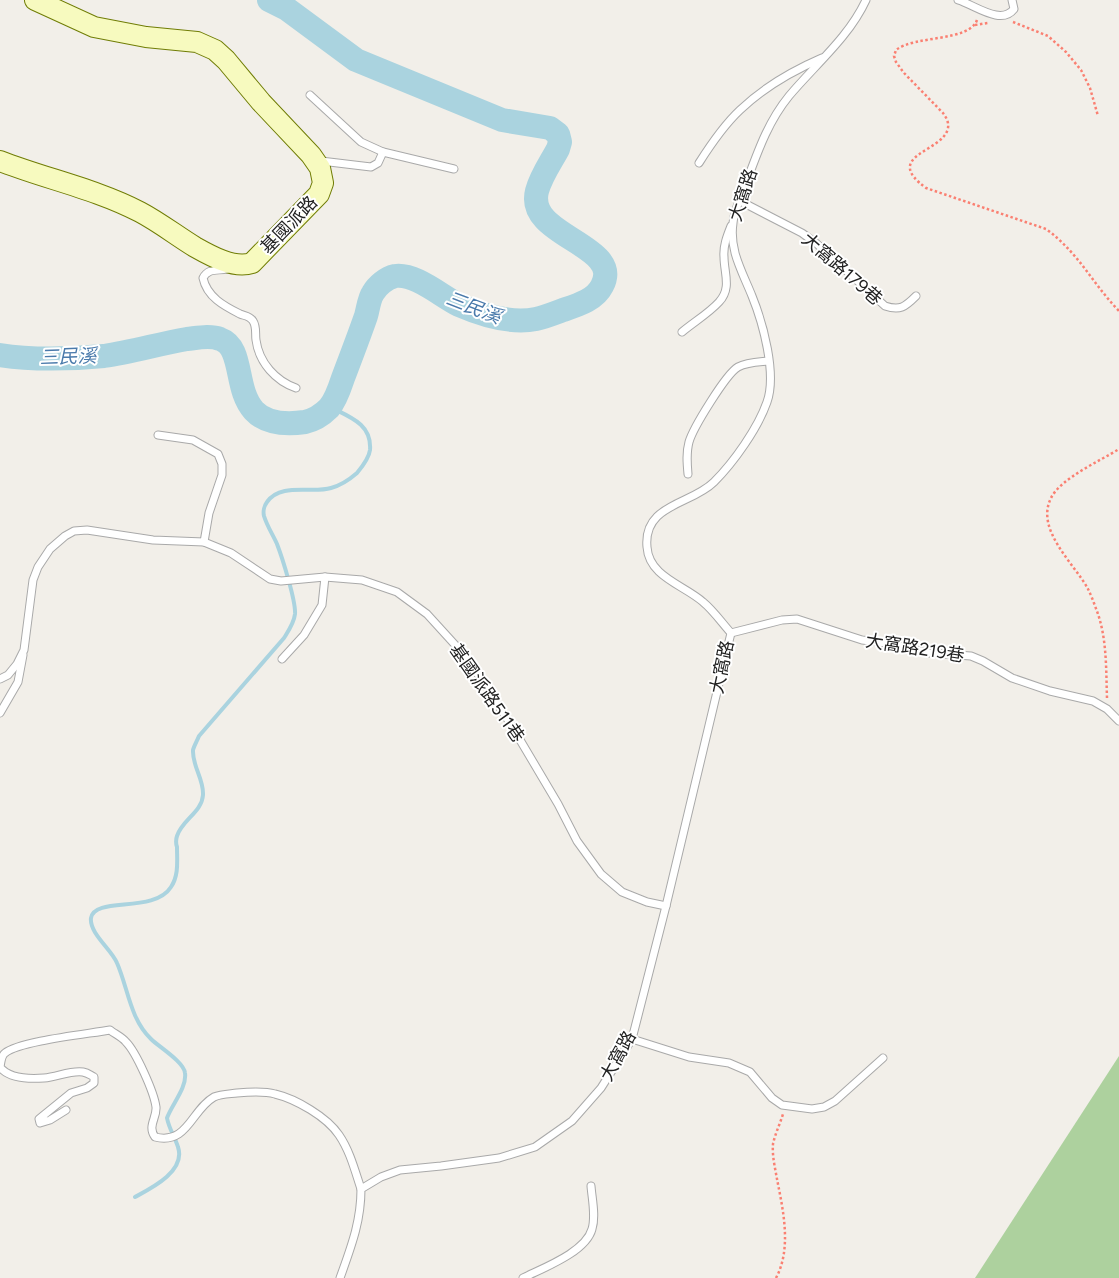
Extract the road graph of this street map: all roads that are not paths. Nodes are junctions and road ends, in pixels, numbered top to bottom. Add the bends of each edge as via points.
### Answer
1 (35, 0) edge
2 (866, 0) edge
3 (958, 0) edge
4 (1012, 0) edge
5 (824, 57) junction
6 (310, 95) dead end
7 (383, 152) junction
8 (0, 161) edge
9 (316, 161) junction
10 (699, 163) dead end
11 (454, 169) dead end
12 (740, 201) junction
13 (733, 221) junction
14 (244, 265) junction
15 (916, 296) dead end
16 (682, 332) dead end
17 (768, 361) junction
18 (296, 388) dead end
19 (158, 435) dead end
20 (688, 474) dead end
21 (204, 542) junction
22 (325, 577) junction
23 (731, 634) junction
24 (24, 650) junction
25 (282, 660) dead end
26 (0, 679) edge
27 (0, 713) edge
28 (1119, 721) edge
29 (666, 906) junction
30 (632, 1039) junction
31 (883, 1058) dead end
32 (66, 1110) dead end
33 (591, 1186) dead end
34 (361, 1189) junction
35 (340, 1278) edge
36 (523, 1278) edge

1 - 9 street, 基國派路 via 94,27 197,42 215,50
2 - 5 lane, 大窩路 via 843,36
3 - 4 lane via 1002,17 1010,15 1014,9
5 - 10 lane via 797,68 740,110
5 - 12 lane, 大窩路 via 776,113
6 - 7 lane via 361,142
7 - 9 lane via 378,163 371,167
7 - 11 lane
8 - 14 street, 基國派路 via 97,193 140,212 201,250 222,260
9 - 14 street, 基國派路 via 323,183 319,194 252,263
12 - 13 lane, 大窩路
12 - 15 lane, 大窩路179巷 via 802,233 885,306 894,309 906,306
13 - 16 lane via 724,248 726,291 720,302
13 - 17 lane, 大窩路 via 732,242 739,269 753,296
14 - 18 lane via 211,270 203,278 204,286 224,306 253,321 257,350 266,366 284,384
17 - 20 lane via 737,367 726,379 689,441 686,456
17 - 23 lane, 大窩路 via 770,386 767,402 745,444 702,492 666,508 653,520 648,534 647,548 654,567 705,603
19 - 21 lane via 193,440 218,454 222,475 209,513
21 - 22 lane, 基國派路511巷 via 231,553 270,579
21 - 24 lane, 基國派路511巷 via 135,539 88,530 74,531 65,536 50,550 33,580
22 - 25 lane via 322,605 304,635
22 - 29 lane, 基國派路511巷 via 362,580 397,592 427,614 468,659 510,723 577,841 601,874 622,892
23 - 28 lane, 大窩路219巷 via 782,620 797,620 862,640 929,653 971,656 1012,678 1093,701
23 - 29 lane, 大窩路
24 - 26 lane, 基國派路511巷 via 8,675
24 - 27 lane via 18,682
29 - 30 lane, 大窩路
30 - 31 lane via 689,1057 728,1063 750,1072 772,1098 786,1106 812,1109 835,1101
30 - 34 lane, 大窩路 via 601,1088 572,1121 535,1147 499,1158 400,1170
32 - 34 lane via 40,1123 39,1119 71,1094 94,1084 94,1077 86,1072 43,1078 14,1076 0,1067 4,1053 28,1044 110,1030 127,1043 149,1083 156,1108 151,1125 155,1137 169,1138 180,1134 205,1103 217,1096 275,1094 296,1102 332,1126 349,1155
33 - 36 lane via 592,1229 587,1240 576,1250
34 - 35 lane via 358,1224

